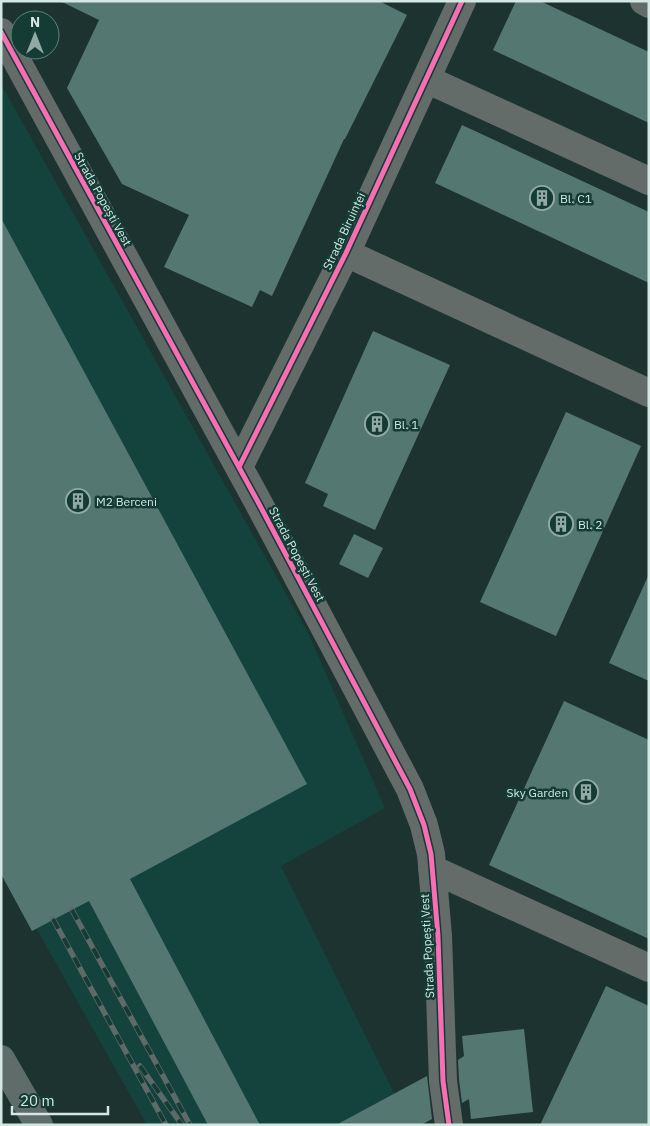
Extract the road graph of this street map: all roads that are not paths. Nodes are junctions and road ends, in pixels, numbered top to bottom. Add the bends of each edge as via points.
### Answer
1 (462, 1) edge
2 (644, 1) edge
3 (649, 4) edge
4 (1, 32) edge
5 (426, 79) junction
6 (649, 181) edge
7 (346, 253) junction
8 (649, 393) edge
9 (239, 467) junction
10 (432, 869) junction
11 (649, 968) edge
12 (1, 1059) edge
13 (39, 1125) edge
14 (449, 1125) edge

1 - 5 street, Strada Biruinței
2 - 3 street
4 - 9 street, Strada Popești Vest
5 - 6 street
5 - 7 street, Strada Biruinței
7 - 8 street
7 - 9 street, Strada Biruinței
9 - 10 street, Strada Popești Vest via 410,789 424,825
10 - 11 street
10 - 14 street, Strada Popești Vest via 438,936 443,1081
12 - 13 main road

